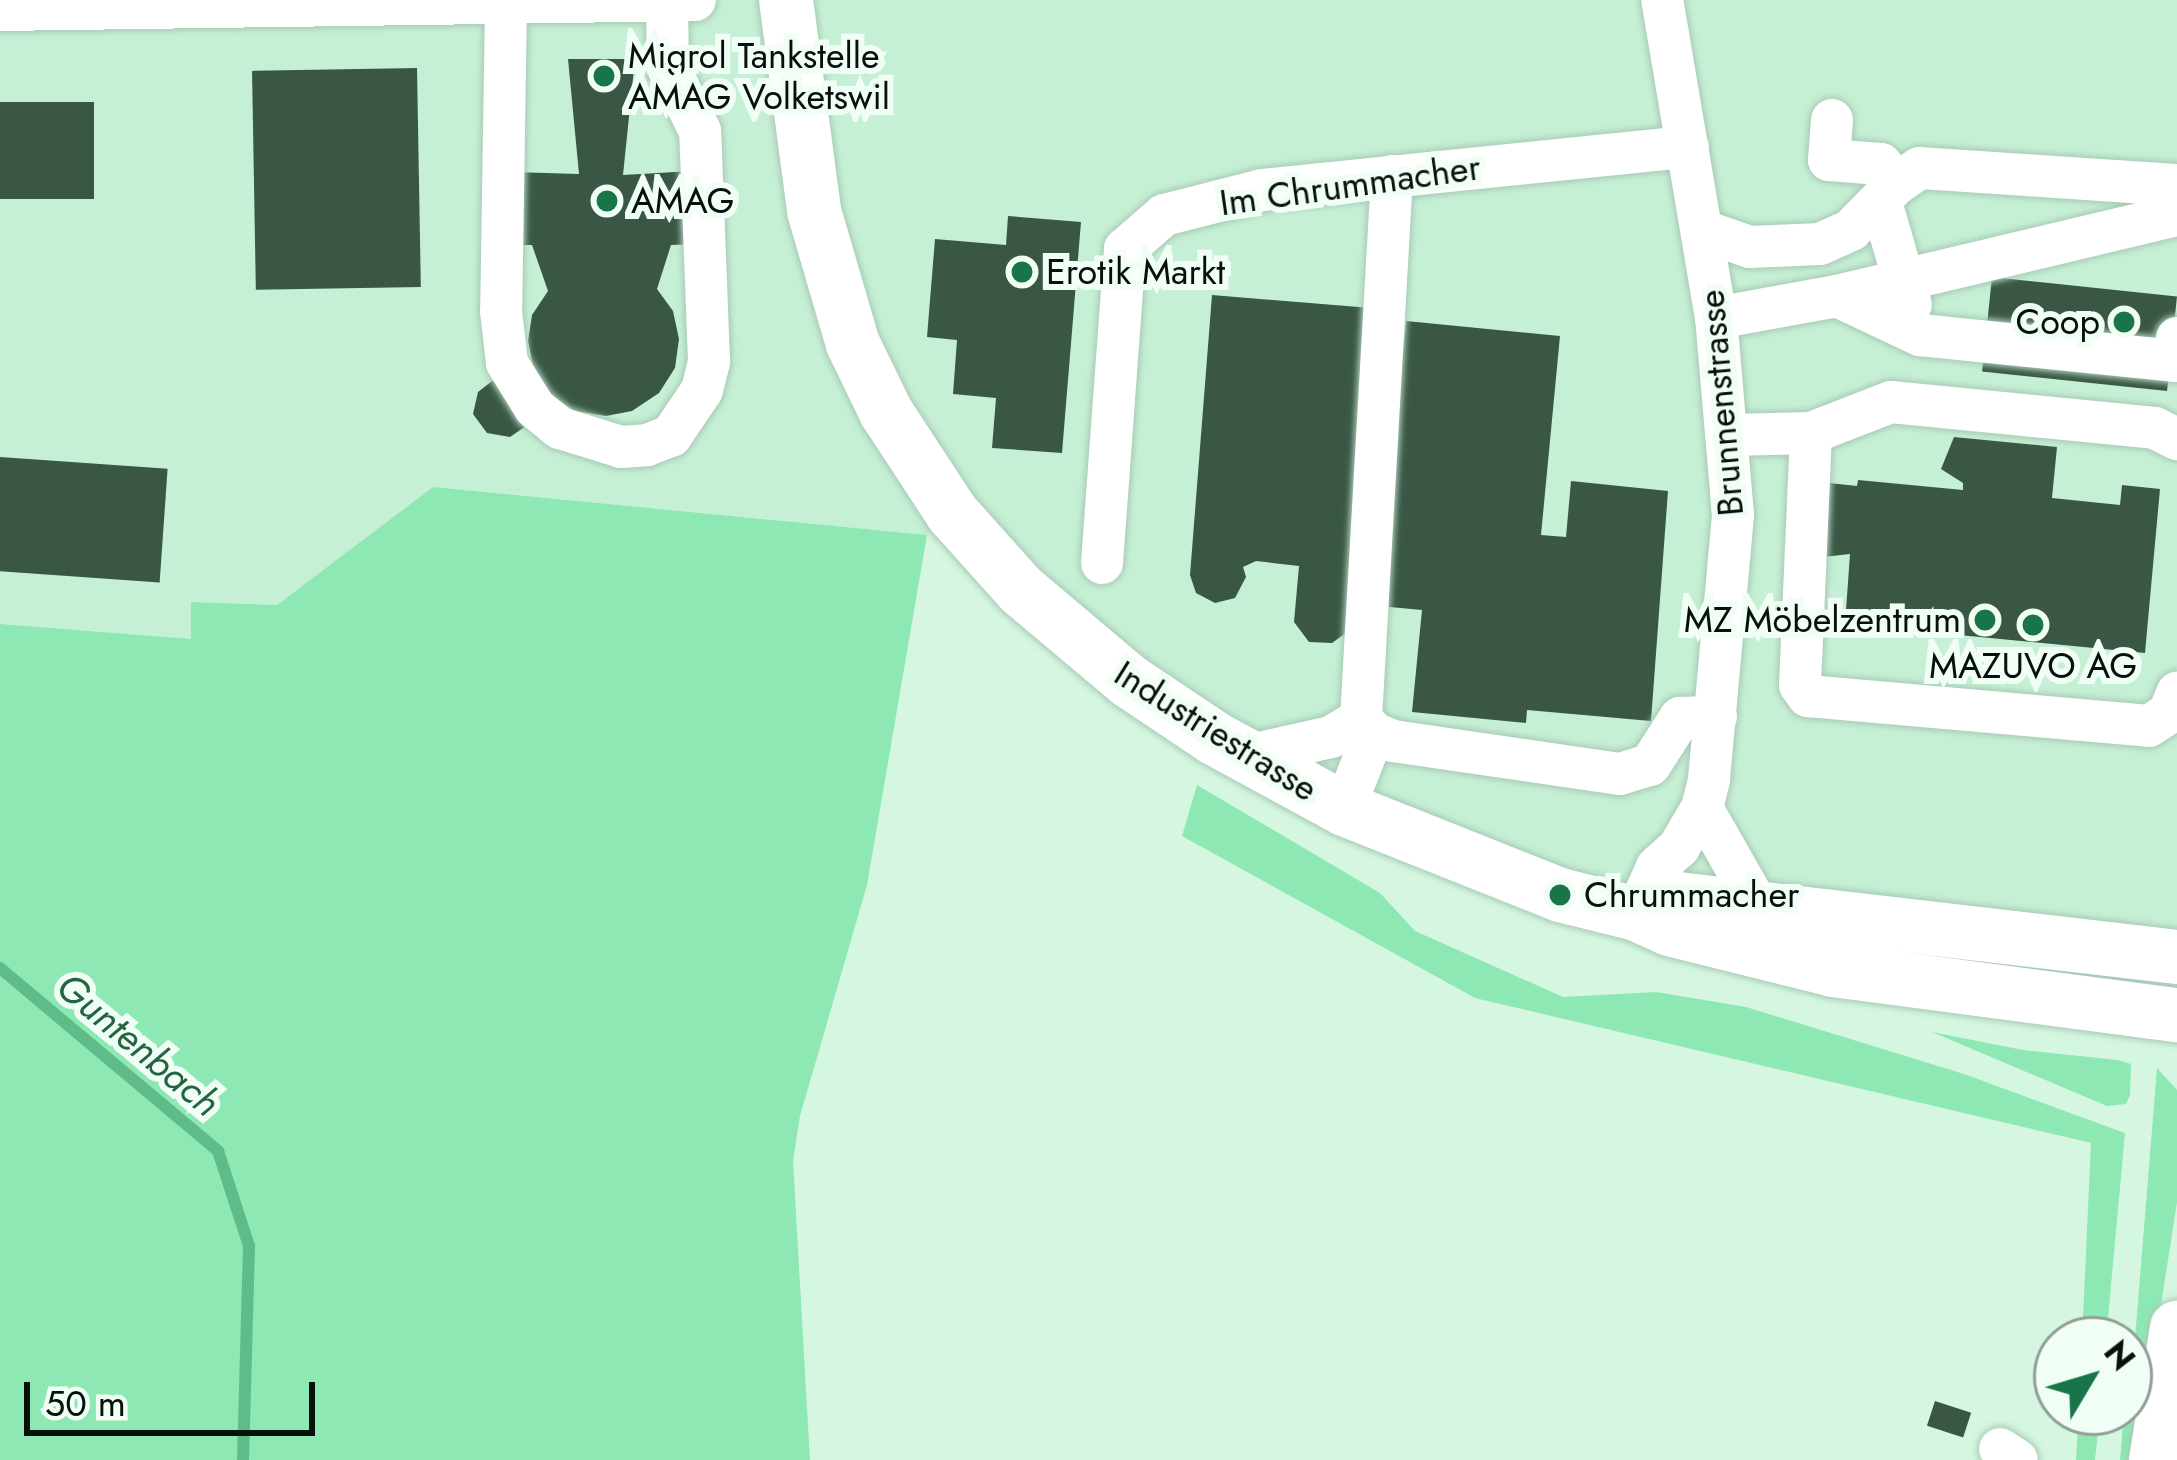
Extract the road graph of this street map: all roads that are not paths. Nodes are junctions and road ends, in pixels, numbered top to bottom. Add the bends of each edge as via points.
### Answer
1 (696, 0) edge
2 (786, 0) edge
3 (1662, 0) edge
4 (667, 1) edge
5 (506, 4) junction
6 (22, 7) edge
7 (1832, 120) dead end
8 (1688, 146) junction
9 (1392, 176) junction
10 (2177, 185) edge
11 (1888, 193) junction
12 (2177, 215) edge
13 (1703, 231) junction
14 (1904, 279) junction
15 (1837, 296) junction
16 (1716, 318) junction
17 (1920, 335) junction
18 (2177, 338) edge
19 (1811, 433) junction
20 (1730, 435) junction
21 (2177, 439) edge
22 (1102, 563) dead end
23 (2177, 693) edge
24 (1716, 717) junction
25 (1368, 726) junction
26 (1246, 756) junction
27 (1702, 808) junction
28 (1344, 809) junction
29 (1760, 910) junction
30 (1636, 914) junction
31 (2177, 957) edge
32 (2177, 1015) edge
33 (2177, 1328) edge
34 (2156, 1460) edge

1 - 4 street
2 - 26 main road, Industriestrasse via 814,211 853,344 886,412 952,513 1021,590 1129,681
3 - 8 street, Brunnenstrasse
4 - 5 street
4 - 5 street via 668,67 700,131 709,361 702,390 670,436 621,447 560,428 535,408 507,363
5 - 6 street
7 - 11 street via 1829,160 1881,164
8 - 9 street, Im Chrummacher
8 - 13 street, Brunnenstrasse
9 - 22 street, Im Chrummacher via 1262,190 1164,215 1125,249
9 - 25 street
10 - 11 street via 1920,168
11 - 13 street via 1851,230 1820,244 1750,247
11 - 14 street
12 - 14 street
13 - 16 street, Brunnenstrasse
14 - 15 street
14 - 17 street
15 - 16 street
15 - 17 street
16 - 20 street, Brunnenstrasse
17 - 18 street via 2175,361
19 - 20 street
19 - 21 street via 1891,402 2155,428
19 - 23 street via 1800,685 1808,696 2149,726 2169,712
20 - 24 street, Brunnenstrasse via 1733,515
24 - 25 street via 1680,718 1650,765 1620,774 1393,742
24 - 27 street, Brunnenstrasse
25 - 26 street
25 - 28 street
26 - 28 main road, Industriestrasse
27 - 29 street
27 - 30 street, Brunnenstrasse via 1657,867
28 - 30 main road, Industriestrasse via 1505,876
29 - 30 main road, Industriestrasse via 1678,899
29 - 31 main road, Industriestrasse
30 - 32 main road, Industriestrasse via 1833,970
33 - 34 main road

